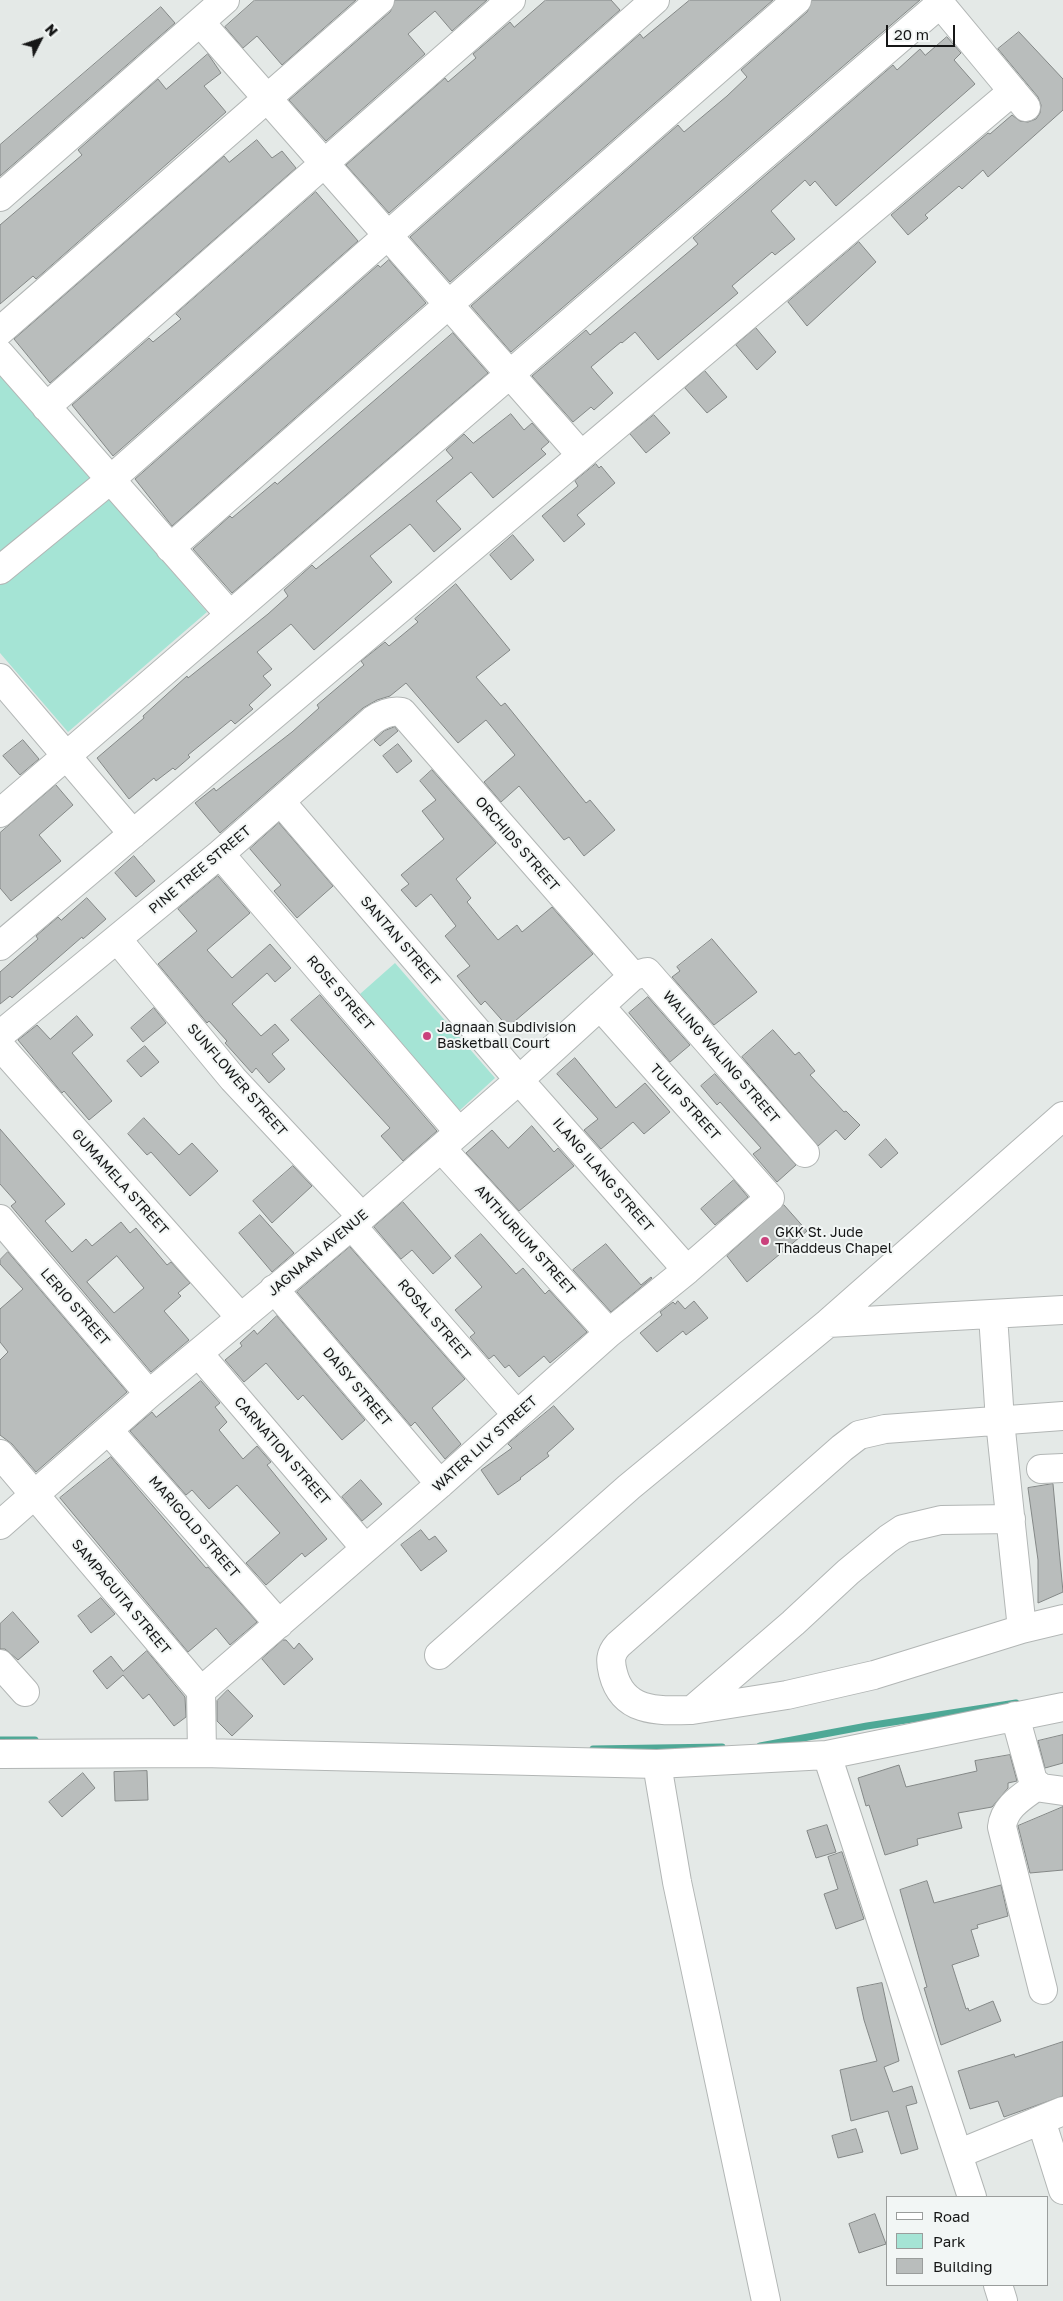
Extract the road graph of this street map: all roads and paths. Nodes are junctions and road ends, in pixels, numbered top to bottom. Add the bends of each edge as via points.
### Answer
1 (225, 0) edge
2 (380, 0) edge
3 (511, 0) edge
4 (655, 0) edge
5 (797, 0) edge
6 (938, 2) edge
7 (200, 22) junction
8 (267, 98) junction
9 (325, 164) junction
10 (0, 196) edge
11 (388, 236) junction
12 (449, 305) junction
13 (0, 331) edge
14 (0, 354) edge
15 (510, 374) junction
16 (46, 407) junction
17 (581, 455) junction
18 (110, 480) junction
19 (170, 548) junction
20 (0, 570) edge
21 (230, 616) junction
22 (2, 682) edge
23 (402, 712) joint
24 (66, 756) junction
25 (281, 802) junction
26 (0, 813) edge
27 (133, 834) junction
28 (220, 854) junction
29 (117, 939) junction
30 (0, 946) edge
31 (633, 976) junction
32 (600, 1006) junction
33 (0, 1035) edge
34 (0, 1046) edge
35 (519, 1080) junction
36 (1063, 1116) edge
37 (450, 1140) junction
38 (805, 1153) dead end
39 (770, 1198) joint
40 (0, 1219) edge
41 (357, 1221) junction
42 (687, 1270) junction
43 (274, 1289) junction
44 (1063, 1310) edge
45 (993, 1315) junction
46 (241, 1318) junction
47 (828, 1323) junction
48 (609, 1333) junction
49 (199, 1354) junction
50 (149, 1394) junction
51 (517, 1415) junction
52 (1063, 1416) edge
53 (1000, 1421) junction
54 (109, 1431) junction
55 (0, 1454) edge
56 (440, 1484) junction
57 (35, 1495) junction
58 (1011, 1519) junction
59 (0, 1525) edge
60 (366, 1548) junction
61 (1063, 1619) edge
62 (279, 1624) junction
63 (1022, 1629) junction
64 (439, 1655) dead end
65 (0, 1664) edge
66 (201, 1691) junction
67 (25, 1692) dead end
68 (1063, 1707) edge
69 (692, 1710) junction
70 (1016, 1716) junction
71 (0, 1754) edge
72 (202, 1754) junction
73 (827, 1755) junction
74 (657, 1764) junction
75 (1050, 1788) edge
76 (1043, 1990) dead end
77 (1052, 2115) edge
78 (958, 2154) junction
79 (1063, 2190) edge
80 (972, 2196) edge
81 (998, 2286) edge
82 (766, 2301) edge
83 (1003, 2301) edge

1 - 7 street
2 - 8 street
3 - 9 street
4 - 11 street
5 - 12 street
6 - 15 street
6 - 17 street via 1020,99
7 - 8 street
7 - 10 street
8 - 9 street
8 - 13 street
9 - 11 street
9 - 16 street
11 - 12 street
11 - 18 street
12 - 15 street
12 - 19 street
14 - 16 street
15 - 17 street
15 - 21 street
16 - 18 street
17 - 27 street
18 - 19 street
18 - 20 street
19 - 21 street
21 - 24 street
22 - 24 street
23 - 25 street, PINE TREE STREET via 383,714 373,720
23 - 31 street, ORCHIDS STREET
24 - 26 street
24 - 27 street
25 - 28 street, PINE TREE STREET
25 - 35 street, SANTAN STREET
27 - 30 street
28 - 29 street, PINE TREE STREET
28 - 37 street, ROSE STREET
29 - 33 street, PINE TREE STREET
29 - 41 street, SUNFLOWER STREET
31 - 32 street, JAGNAAN AVENUE
31 - 38 street, WALING WALING STREET via 647,972
32 - 35 street, JAGNAAN AVENUE
32 - 39 street, TULIP STREET
34 - 46 street, GUMAMELA STREET
35 - 37 street, JAGNAAN AVENUE
35 - 42 street, ILANG ILANG STREET
36 - 47 street
37 - 41 street, JAGNAAN AVENUE
37 - 48 street, ANTHURIUM STREET
39 - 42 street, WATER LILY STREET
40 - 50 street, LERIO STREET
41 - 43 street, JAGNAAN AVENUE
41 - 51 street, ROSAL STREET
42 - 48 street, WATER LILY STREET
43 - 46 street, JAGNAAN AVENUE
43 - 56 street, DAISY STREET
44 - 45 street
45 - 47 street
45 - 53 street
46 - 49 street, JAGNAAN AVENUE
47 - 64 street via 629,1487
48 - 51 street, WATER LILY STREET
49 - 50 street, JAGNAAN AVENUE
49 - 60 street, CARNATION STREET
50 - 54 street, JAGNAAN AVENUE
51 - 56 street, WATER LILY STREET
52 - 53 street
53 - 58 street
53 - 69 street via 885,1429 860,1435 776,1504 618,1645 611,1656 611,1667 615,1682 632,1704
54 - 57 street, JAGNAAN AVENUE
54 - 62 street, MARIGOLD STREET
55 - 57 street, SAMPAGUITA STREET
56 - 60 street, WATER LILY STREET
57 - 59 street, JAGNAAN AVENUE
57 - 66 street, SAMPAGUITA STREET
58 - 63 street
58 - 69 street via 942,1520 903,1529 848,1572
60 - 62 street, WATER LILY STREET
61 - 63 street
62 - 66 street, WATER LILY STREET
63 - 69 street via 874,1676 787,1695
65 - 67 street
66 - 72 street
68 - 70 street
70 - 73 street
70 - 75 street via 1031,1775
71 - 72 street
72 - 74 street
73 - 74 street
73 - 78 street
74 - 82 street via 676,1882
75 - 76 street via 1018,1800 1006,1812 1002,1827
77 - 78 street
77 - 79 street
78 - 80 street
81 - 83 street

